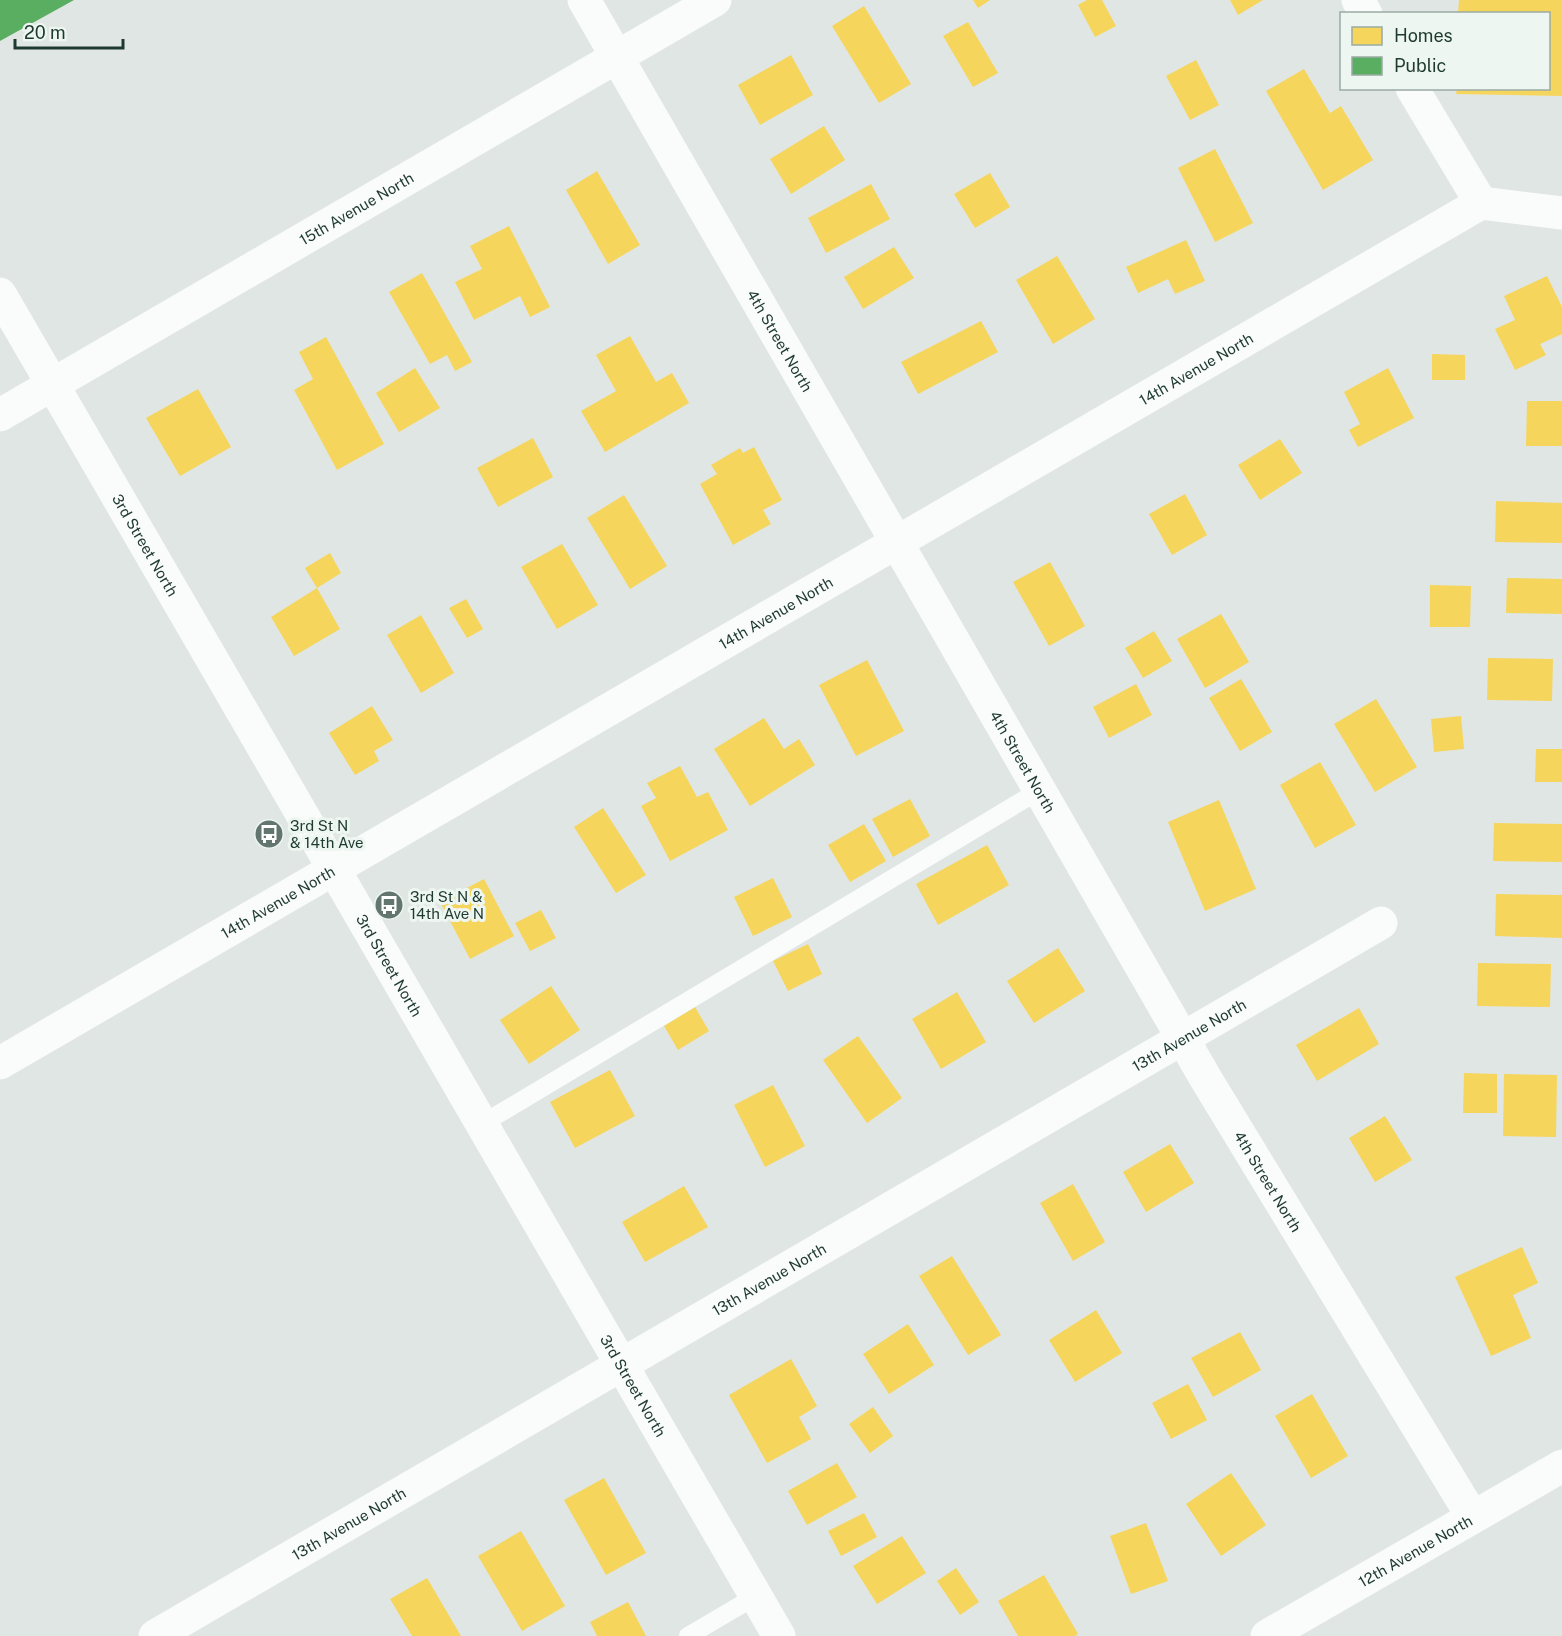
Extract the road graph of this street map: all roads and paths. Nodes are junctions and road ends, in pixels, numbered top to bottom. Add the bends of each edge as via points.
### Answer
1 (584, 0) edge
2 (715, 0) edge
3 (617, 57) junction
4 (1413, 90) edge
5 (1481, 203) junction
6 (1562, 213) edge
7 (0, 294) edge
8 (52, 386) junction
9 (0, 415) edge
10 (896, 542) junction
11 (1040, 790) junction
12 (336, 870) junction
13 (1381, 923) dead end
14 (1183, 1038) junction
15 (0, 1063) edge
16 (482, 1124) junction
17 (622, 1364) junction
18 (1562, 1466) edge
19 (1472, 1516) junction
20 (756, 1596) junction
21 (155, 1636) edge
22 (688, 1636) edge
23 (779, 1636) edge
24 (1267, 1636) edge

1 - 3 street, 4th Street North
2 - 3 street, 15th Avenue North
3 - 8 street, 15th Avenue North
3 - 10 street, 4th Street North
4 - 5 street
5 - 6 street
5 - 10 street, 14th Avenue North
7 - 8 street, 3rd Street North
8 - 9 street, 15th Avenue North
8 - 12 street, 3rd Street North
10 - 11 street, 4th Street North
10 - 12 street, 14th Avenue North
11 - 14 street, 4th Street North
11 - 16 lane
12 - 15 street, 14th Avenue North
12 - 16 street, 3rd Street North
13 - 14 street, 13th Avenue North
14 - 17 street, 13th Avenue North
14 - 19 street, 4th Street North
16 - 17 street, 3rd Street North
17 - 20 street, 3rd Street North
17 - 21 street, 13th Avenue North
18 - 19 street, 12th Avenue North
19 - 24 street, 12th Avenue North
20 - 22 lane
20 - 23 street, 3rd Street North

